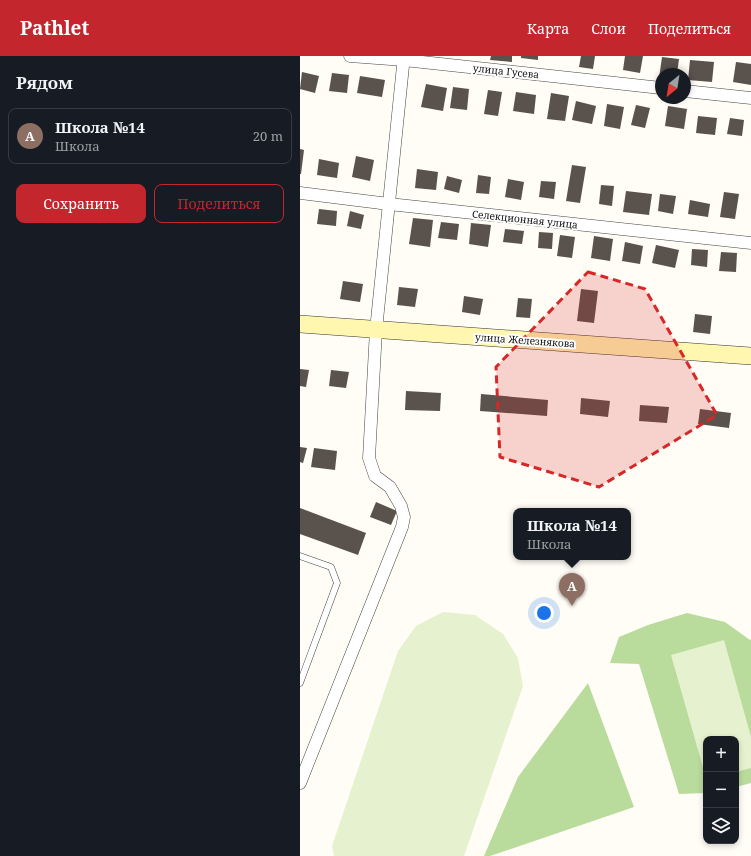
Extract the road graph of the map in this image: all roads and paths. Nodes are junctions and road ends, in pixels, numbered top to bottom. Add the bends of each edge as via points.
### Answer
1 (350, 56) edge
2 (404, 58) edge
3 (655, 87) edge
4 (691, 92) edge
5 (751, 98) edge
6 (300, 193) edge
7 (389, 204) junction
8 (751, 243) edge
9 (300, 324) edge
10 (376, 330) junction
11 (751, 356) edge
12 (300, 556) edge
13 (300, 683) edge
14 (300, 783) edge

1 - 2 street, улица Гусева
2 - 3 street, улица Гусева
2 - 7 street
4 - 5 street
6 - 7 street, Селекционная улица
7 - 8 street, Селекционная улица
7 - 10 street
9 - 10 street, улица Железнякова
10 - 11 street, улица Железнякова
10 - 14 street via 369,458 375,476 390,487 404,516 402,527
12 - 13 lane via 331,567 337,582

